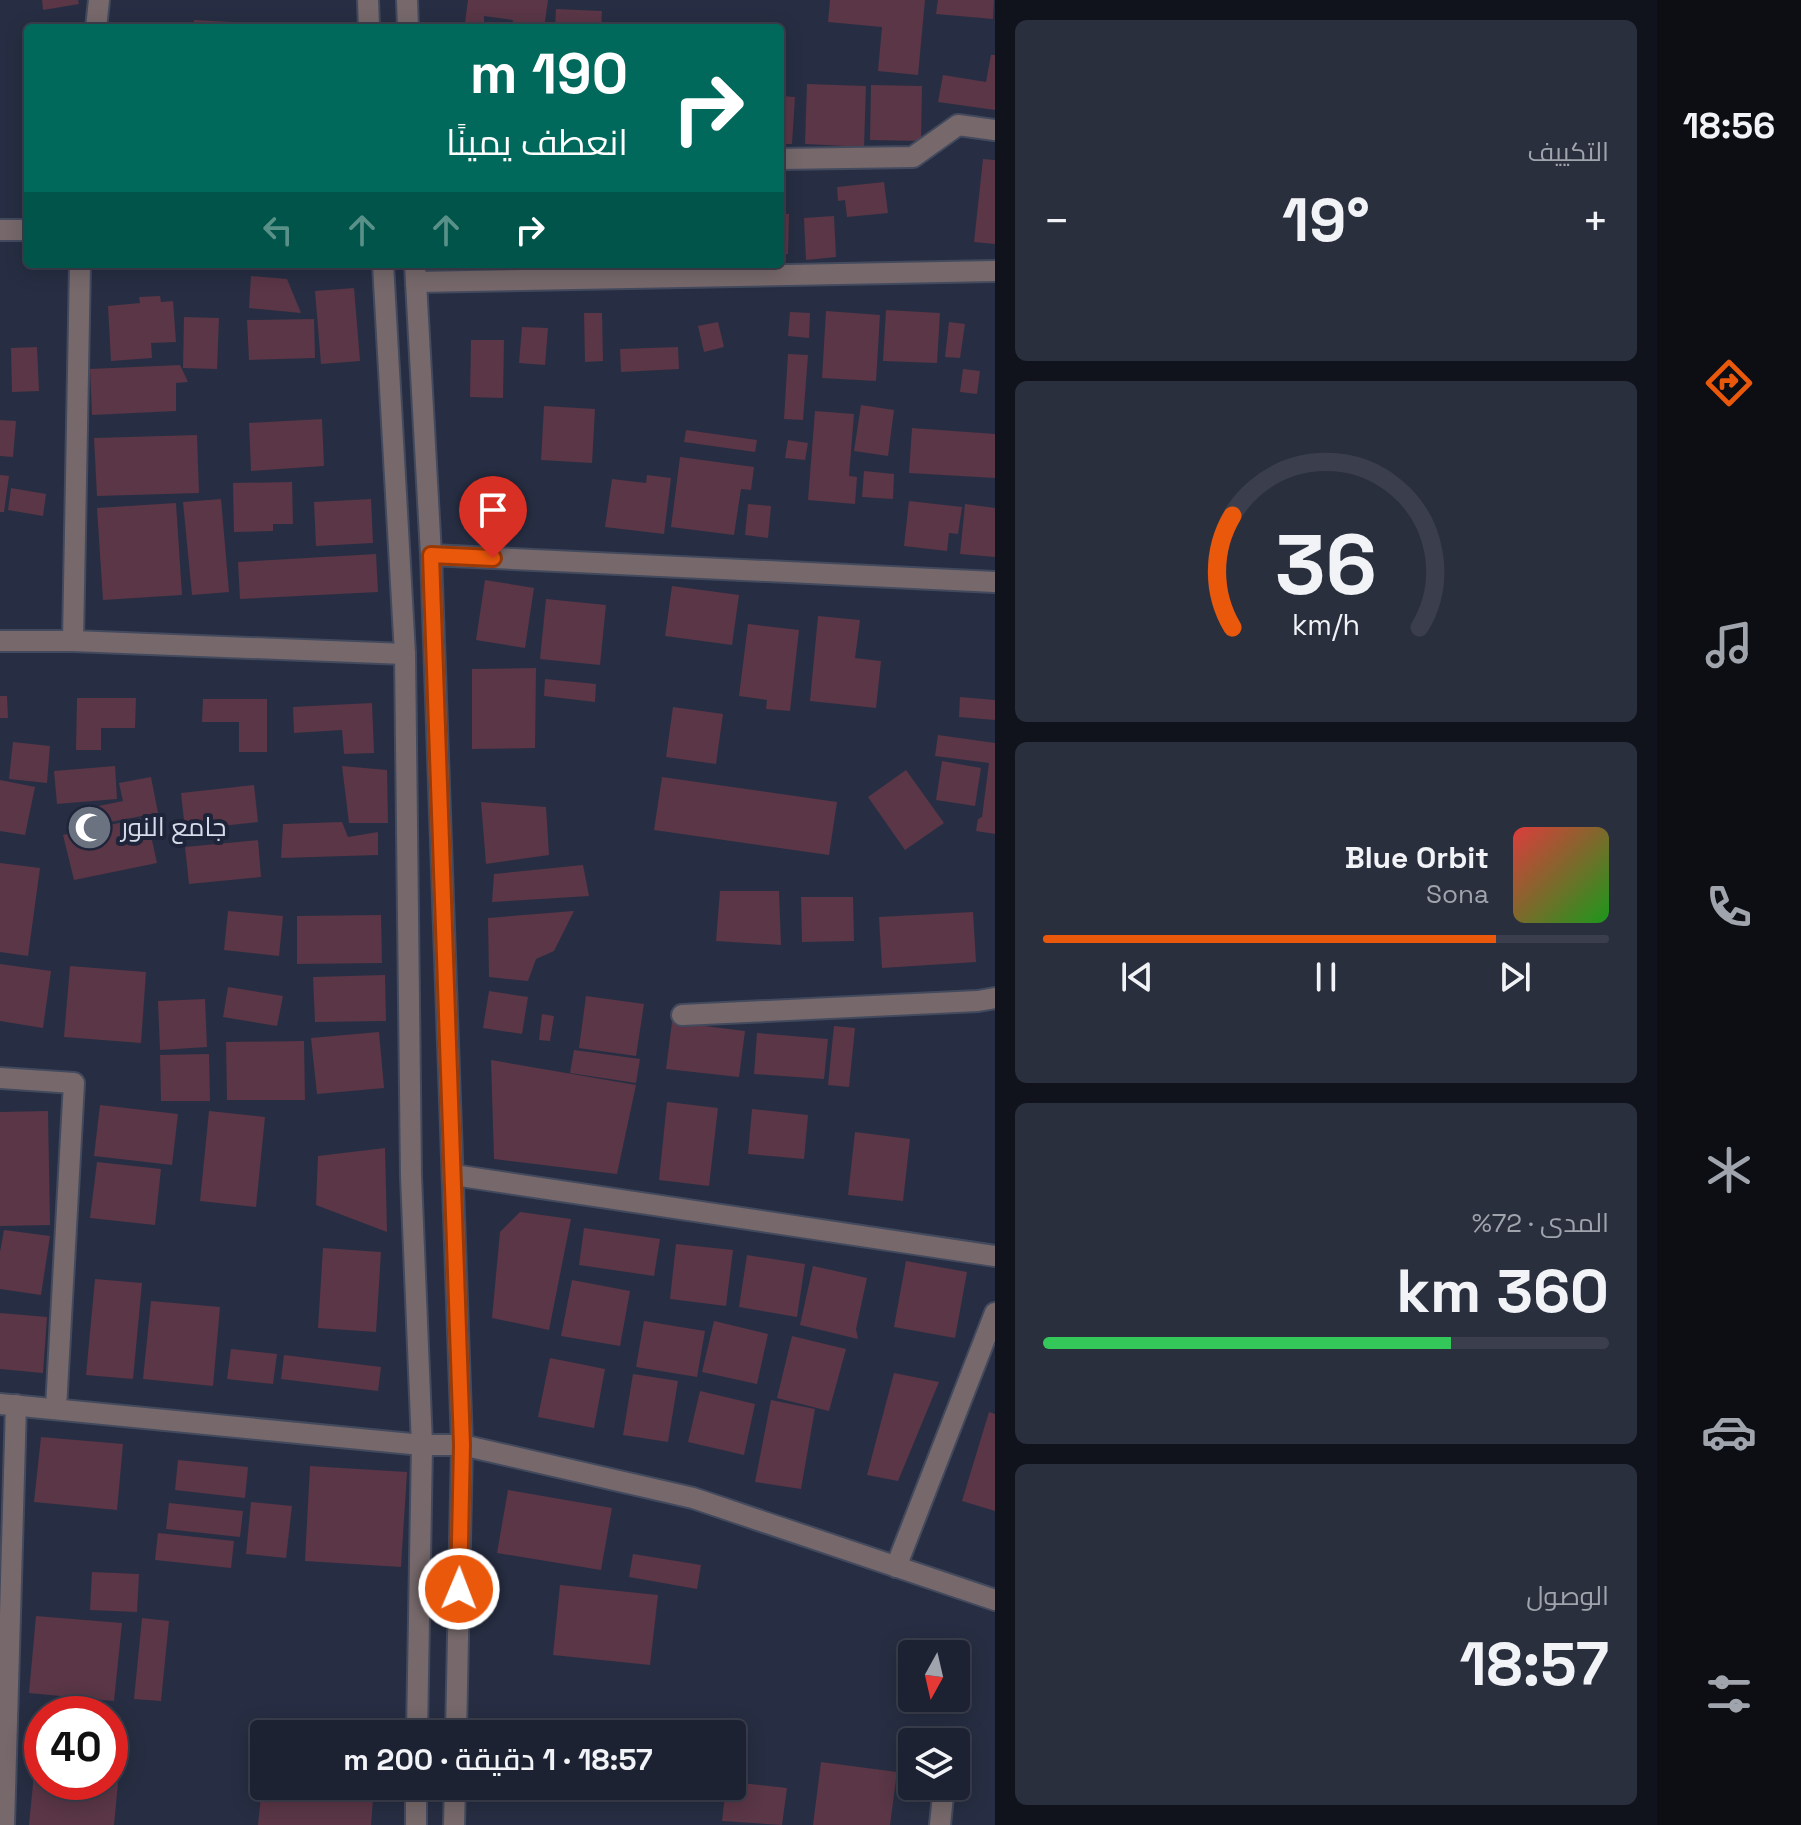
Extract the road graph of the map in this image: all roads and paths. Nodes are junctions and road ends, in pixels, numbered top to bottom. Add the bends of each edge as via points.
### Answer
1 (99, 0) edge
2 (368, 0) edge
3 (407, 0) edge
4 (96, 24) edge
5 (369, 24) edge
6 (408, 24) edge
7 (995, 130) edge
8 (784, 159) edge
9 (0, 230) edge
10 (24, 230) edge
11 (80, 268) edge
12 (383, 268) edge
13 (995, 271) edge
14 (416, 273) edge
15 (431, 555) junction
16 (995, 582) edge
17 (0, 641) edge
18 (73, 641) junction
19 (405, 654) junction
20 (995, 998) edge
21 (682, 1015) dead end
22 (0, 1078) edge
23 (454, 1175) junction
24 (995, 1256) edge
25 (995, 1313) edge
26 (8, 1404) edge
27 (56, 1408) junction
28 (422, 1445) junction
29 (462, 1445) junction
30 (896, 1567) junction
31 (995, 1600) edge
32 (417, 1720) edge
33 (456, 1720) edge
34 (416, 1800) edge
35 (455, 1800) edge
36 (943, 1800) edge
37 (4, 1825) edge
38 (416, 1825) edge
39 (454, 1825) edge
40 (940, 1825) edge

1 - 4 street
2 - 5 street
3 - 6 street
7 - 8 street via 958,125 913,157
9 - 10 street
11 - 18 street
12 - 19 street
13 - 14 street
14 - 15 street
15 - 16 street
15 - 23 street
17 - 18 street
18 - 19 street
19 - 28 street via 411,1176
20 - 21 street
22 - 27 street via 74,1083
23 - 24 street
23 - 29 street
25 - 30 street
26 - 27 street
26 - 37 street
27 - 28 street
28 - 29 street
28 - 32 street
29 - 30 street via 693,1498
29 - 33 street
30 - 31 street
34 - 38 street
35 - 39 street
36 - 40 street

